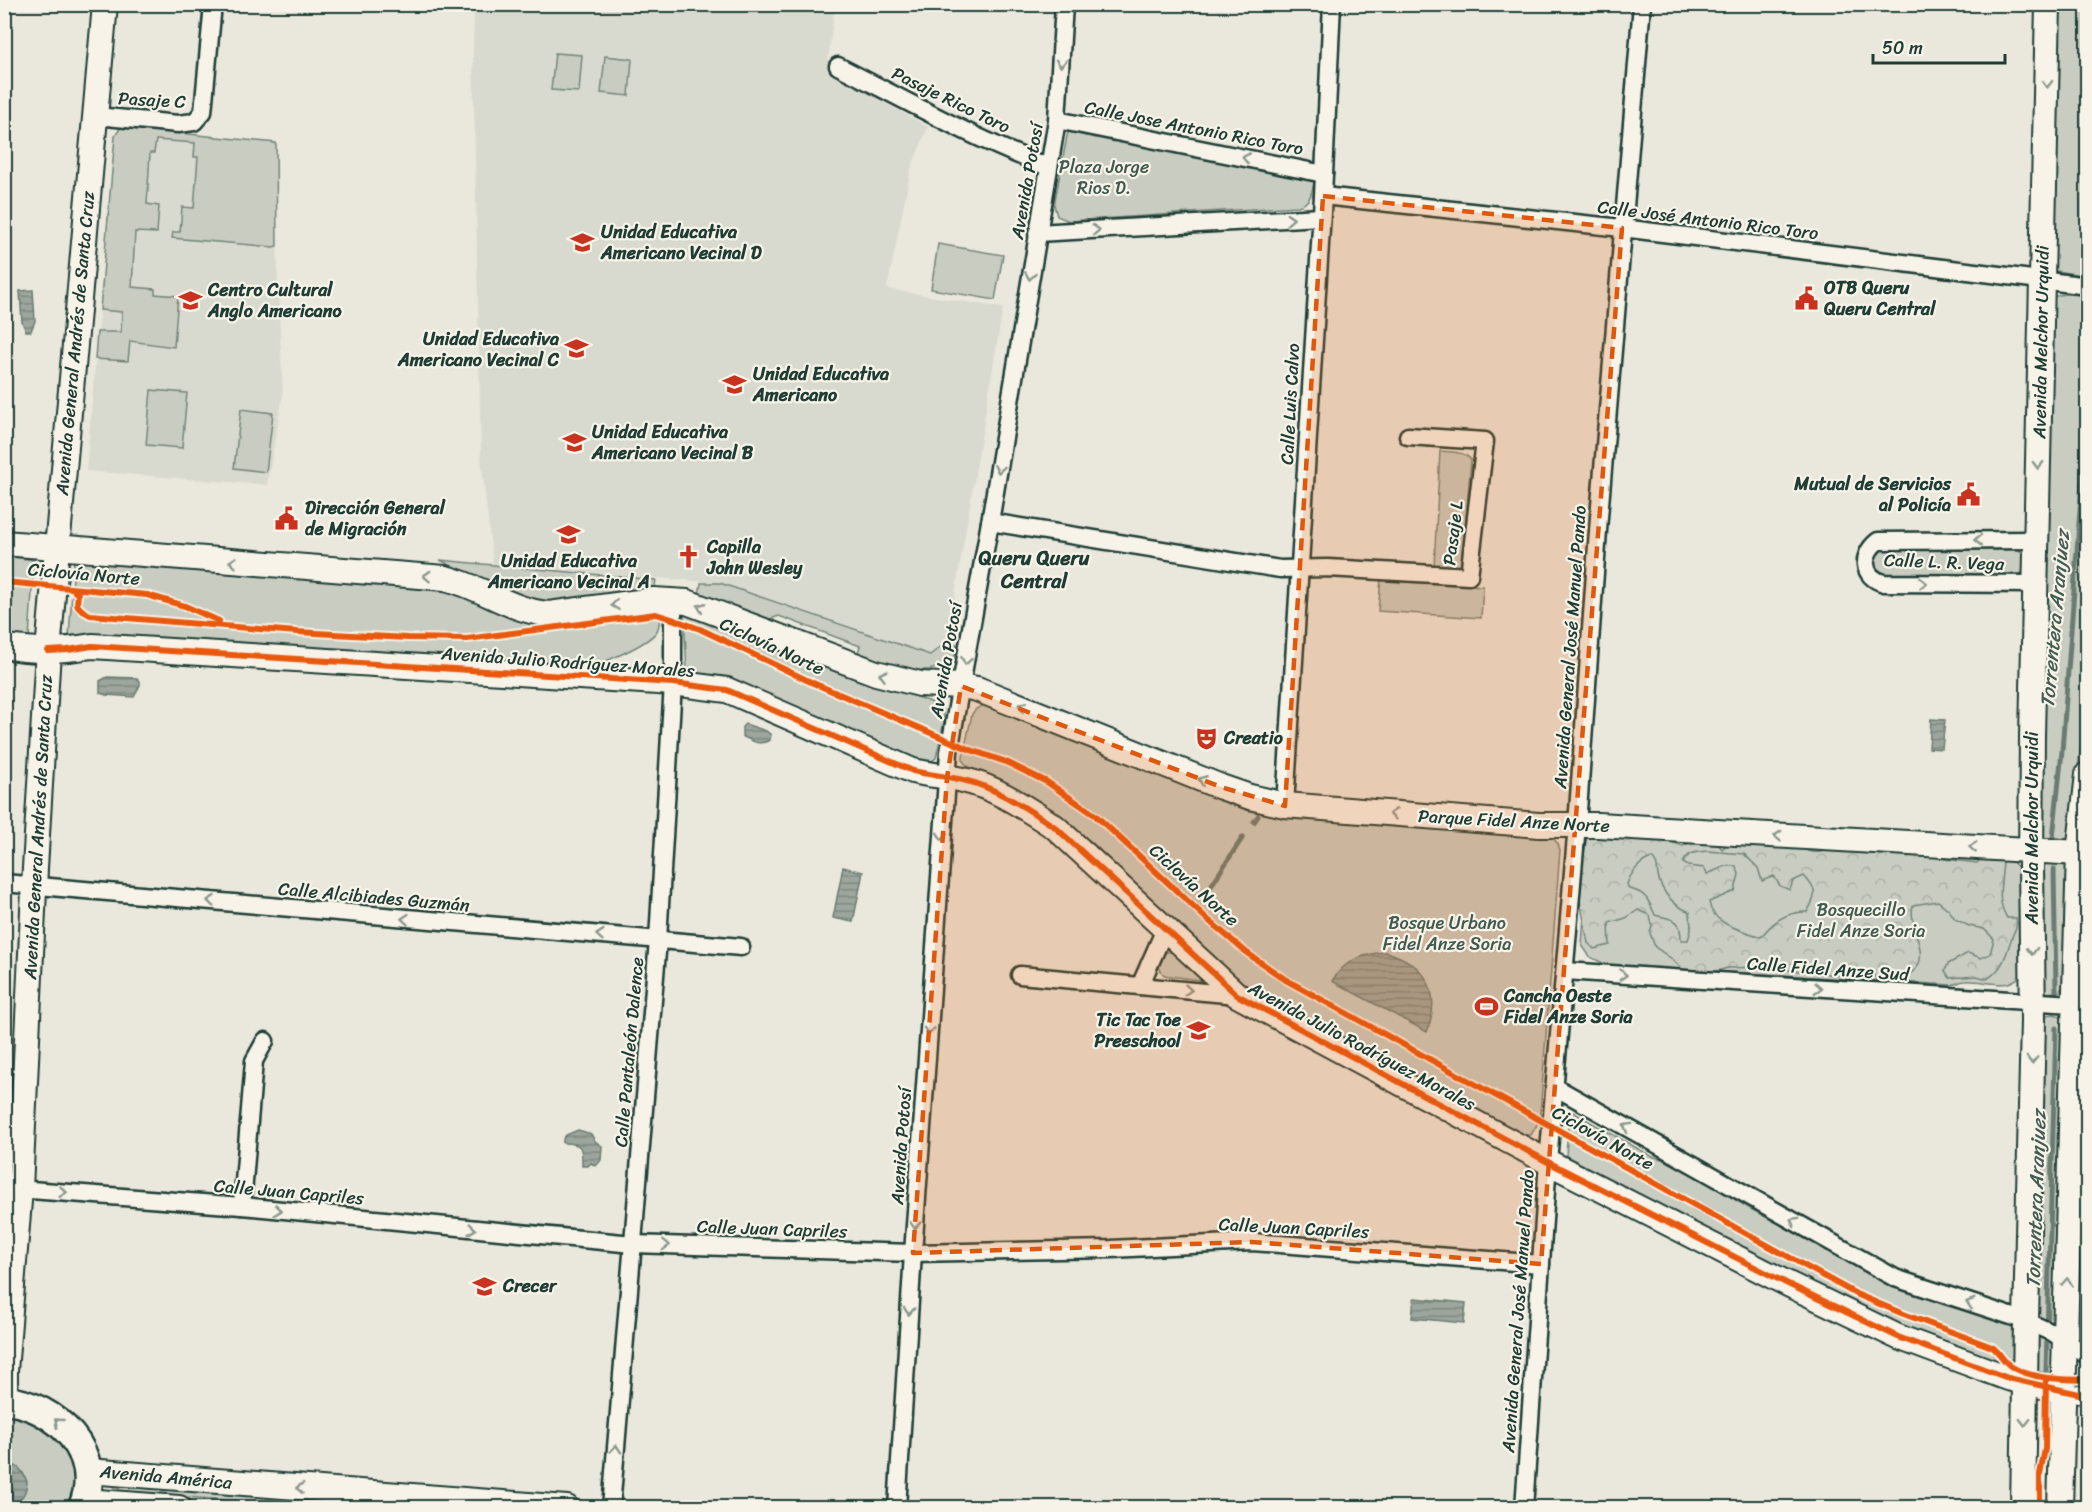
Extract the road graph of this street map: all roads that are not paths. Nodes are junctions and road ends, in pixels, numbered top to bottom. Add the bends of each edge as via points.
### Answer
1 (105, 4) edge
2 (213, 4) edge
3 (1065, 4) edge
4 (1332, 4) edge
5 (1641, 4) edge
6 (2048, 4) edge
7 (838, 66) dead end
8 (96, 116) junction
9 (1057, 120) junction
10 (1049, 166) junction
11 (1324, 174) junction
12 (1323, 196) junction
13 (1321, 217) junction
14 (1622, 228) junction
15 (1037, 233) junction
16 (2042, 281) junction
17 (2088, 286) edge
18 (1408, 436) dead end
19 (990, 522) junction
20 (2037, 540) junction
21 (4, 543) edge
22 (56, 548) junction
23 (1300, 568) junction
24 (2036, 584) junction
25 (673, 600) junction
26 (4, 646) edge
27 (48, 651) junction
28 (673, 683) junction
29 (962, 686) junction
30 (2088, 774) edge
31 (947, 778) junction
32 (1285, 805) junction
33 (1577, 825) junction
34 (2031, 850) junction
35 (2083, 854) edge
36 (4, 883) edge
37 (34, 884) junction
38 (1165, 929) junction
39 (658, 940) junction
40 (741, 947) dead end
41 (1565, 971) junction
42 (1020, 975) dead end
43 (1140, 986) junction
44 (1237, 995) junction
45 (2033, 1001) junction
46 (2081, 1004) edge
47 (265, 1041) dead end
48 (1555, 1087) junction
49 (1548, 1162) junction
50 (12, 1188) edge
51 (242, 1206) junction
52 (633, 1244) junction
53 (913, 1253) junction
54 (1541, 1264) junction
55 (2032, 1324) junction
56 (2060, 1337) junction
57 (2088, 1356) edge
58 (2025, 1382) junction
59 (2063, 1392) junction
60 (2088, 1396) edge
61 (5, 1400) edge
62 (88, 1471) junction
63 (83, 1504) edge
64 (179, 1508) edge
65 (567, 1508) edge
66 (611, 1508) edge
67 (897, 1508) edge
68 (1524, 1508) edge
69 (2024, 1508) edge
70 (2060, 1508) edge

1 - 8 main road, Avenida General Andrés de Santa Cruz
2 - 8 street, Pasaje C via 203,112 194,122
3 -> 9 street, Avenida Potosí
4 - 11 street, Calle Luis Calvo
5 - 14 street, Avenida General José Manuel Pando
6 -> 16 main road, Avenida Melchor Urquidi
7 - 10 street, Pasaje Rico Toro via 933,115
8 - 22 main road, Avenida General Andrés de Santa Cruz
9 - 10 street, Avenida Potosí
11 -> 9 street, Calle Jose Antonio Rico Toro
10 - 15 street, Avenida Potosí
11 - 12 street, Calle Luis Calvo
12 - 13 street, Calle Luis Calvo
12 - 14 street, Calle José Antonio Rico Toro
15 -> 13 street
13 - 23 street, Calle Luis Calvo
14 - 16 street, Calle José Antonio Rico Toro
14 - 33 street, Avenida General José Manuel Pando
15 -> 19 street, Avenida Potosí
16 - 17 street, Calle José Antonio Rico Toro
16 -> 20 main road, Avenida Melchor Urquidi
18 - 23 street, Pasaje L via 1485,441 1469,576
19 - 23 street via 1280,569
19 -> 29 street, Avenida Potosí
20 - 24 main road, Avenida Melchor Urquidi
20 -> 24 street, Calle L. R. Vega via 1878,541 1866,560 1870,575 1884,583
21 - 22 main road
25 -> 22 main road via 532,613 466,583 445,578
22 - 27 main road, Avenida General Andrés de Santa Cruz
23 - 32 street, Calle Luis Calvo
24 - 34 main road, Avenida Melchor Urquidi
25 - 28 street, Calle Pantaleón Dalence
29 -> 25 main road via 920,684 876,673
26 - 27 main road, Avenida Julio Rodríguez Morales
27 - 28 main road, Avenida Julio Rodríguez Morales via 92,646
27 - 37 main road, Avenida General Andrés de Santa Cruz
28 - 31 main road, Avenida Julio Rodríguez Morales via 727,690 913,771
28 - 39 street, Calle Pantaleón Dalence
29 - 31 street, Avenida Potosí
32 -> 29 main road, Parque Fidel Anze Norte via 1221,788
30 - 35 main road
31 - 38 main road, Avenida Julio Rodríguez Morales via 980,785 1029,809 1055,827
31 -> 53 street, Avenida Potosí
33 -> 32 main road, Parque Fidel Anze Norte
34 -> 33 main road, Parque Fidel Anze Norte
33 - 41 street, Avenida General José Manuel Pando
34 - 35 main road, Parque Fidel Anze Norte
34 -> 45 main road, Avenida Melchor Urquidi
35 - 46 main road
36 - 37 street, Calle Alcibiades Guzmán
39 -> 37 street, Calle Alcibiades Guzmán
37 - 50 main road, Avenida General Andrés de Santa Cruz
38 - 43 street
38 - 44 main road, Avenida Julio Rodríguez Morales
39 - 40 street, Calle Alcibiades Guzmán
39 - 52 street, Calle Pantaleón Dalence
41 -> 45 street, Calle Fidel Anze Sud
41 - 48 street, Avenida General José Manuel Pando
42 - 43 street
43 -> 44 street
44 - 49 main road, Avenida Julio Rodríguez Morales
45 - 46 street, Calle Fidel Anze Sud
45 -> 55 main road, Avenida Melchor Urquidi
56 -> 46 main road
47 - 51 street via 254,1061
48 - 49 street, Avenida General José Manuel Pando
55 -> 48 street via 1895,1278
49 - 54 street, Avenida General José Manuel Pando
49 - 58 main road, Avenida Julio Rodríguez Morales via 1898,1337
50 -> 51 street, Calle Juan Capriles
50 - 61 main road, Avenida General Andrés de Santa Cruz
51 -> 52 street, Calle Juan Capriles
52 -> 53 street, Calle Juan Capriles
66 -> 52 street, Calle Pantaleón Dalence
53 - 54 street, Calle Juan Capriles via 1252,1242
53 -> 67 street, Avenida Potosí
54 - 68 street, Avenida General José Manuel Pando
55 - 56 street
55 - 58 main road, Avenida Melchor Urquidi
56 - 57 street
56 - 59 main road
58 - 59 main road, Avenida Julio Rodríguez Morales
58 -> 69 main road, Avenida Melchor Urquidi
59 - 60 street, Avenida Julio Rodríguez Morales
59 - 70 main road
62 -> 61 main road via 65,1427 27,1404
62 - 63 main road
65 -> 62 main road, Avenida América
63 - 64 main road, Avenida América

